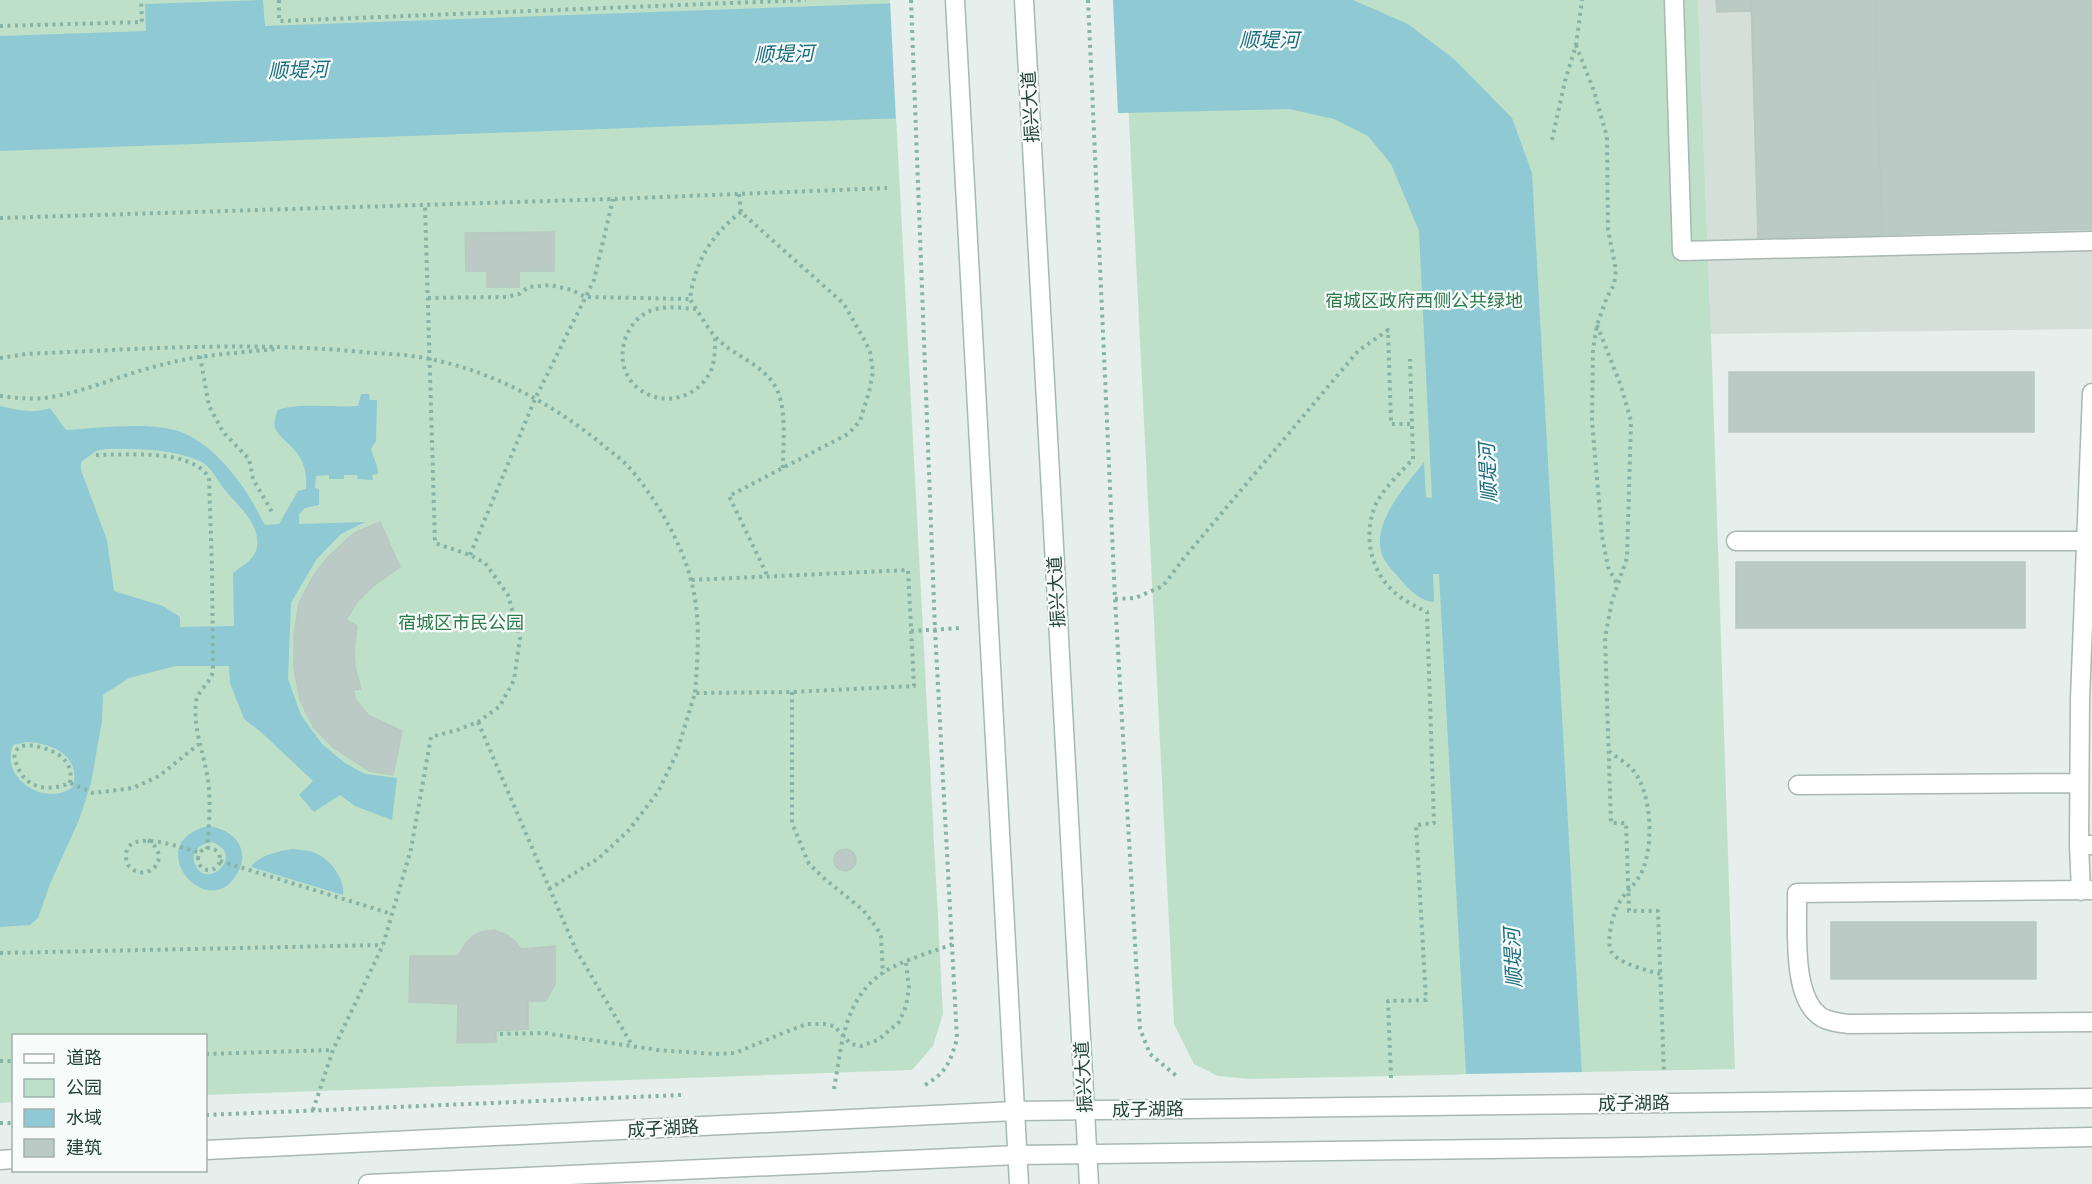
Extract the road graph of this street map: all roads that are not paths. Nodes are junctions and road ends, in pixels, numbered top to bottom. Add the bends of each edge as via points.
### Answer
1 (955, 0) edge
2 (1024, 0) edge
3 (1674, 0) edge
4 (2092, 241) edge
5 (2092, 393) edge
6 (2090, 505) edge
7 (1736, 541) dead end
8 (2085, 541) junction
9 (2086, 699) edge
10 (2079, 783) junction
11 (1797, 785) dead end
12 (2086, 845) edge
13 (2086, 890) edge
14 (2092, 1022) edge
15 (2092, 1098) edge
16 (1085, 1110) junction
17 (1016, 1111) junction
18 (2092, 1137) edge
19 (207, 1150) edge
20 (1088, 1154) junction
21 (1018, 1155) junction
22 (368, 1184) edge
23 (1019, 1184) edge
24 (1089, 1184) edge

1 - 17 street
2 - 16 street, 振兴大道
3 - 4 street via 1682,251
5 - 6 street
6 - 8 street
7 - 8 street
8 - 9 street
9 - 10 street
10 - 11 street
10 - 12 street
12 - 13 street
13 - 14 street via 1797,893 1798,974 1804,998 1824,1018 1848,1024
15 - 16 street, 成子湖路
16 - 17 street, 成子湖路
16 - 20 street, 振兴大道
17 - 19 street, 成子湖路
17 - 21 street
18 - 20 street
20 - 21 street
20 - 24 street, 振兴大道
21 - 22 street
21 - 23 street

